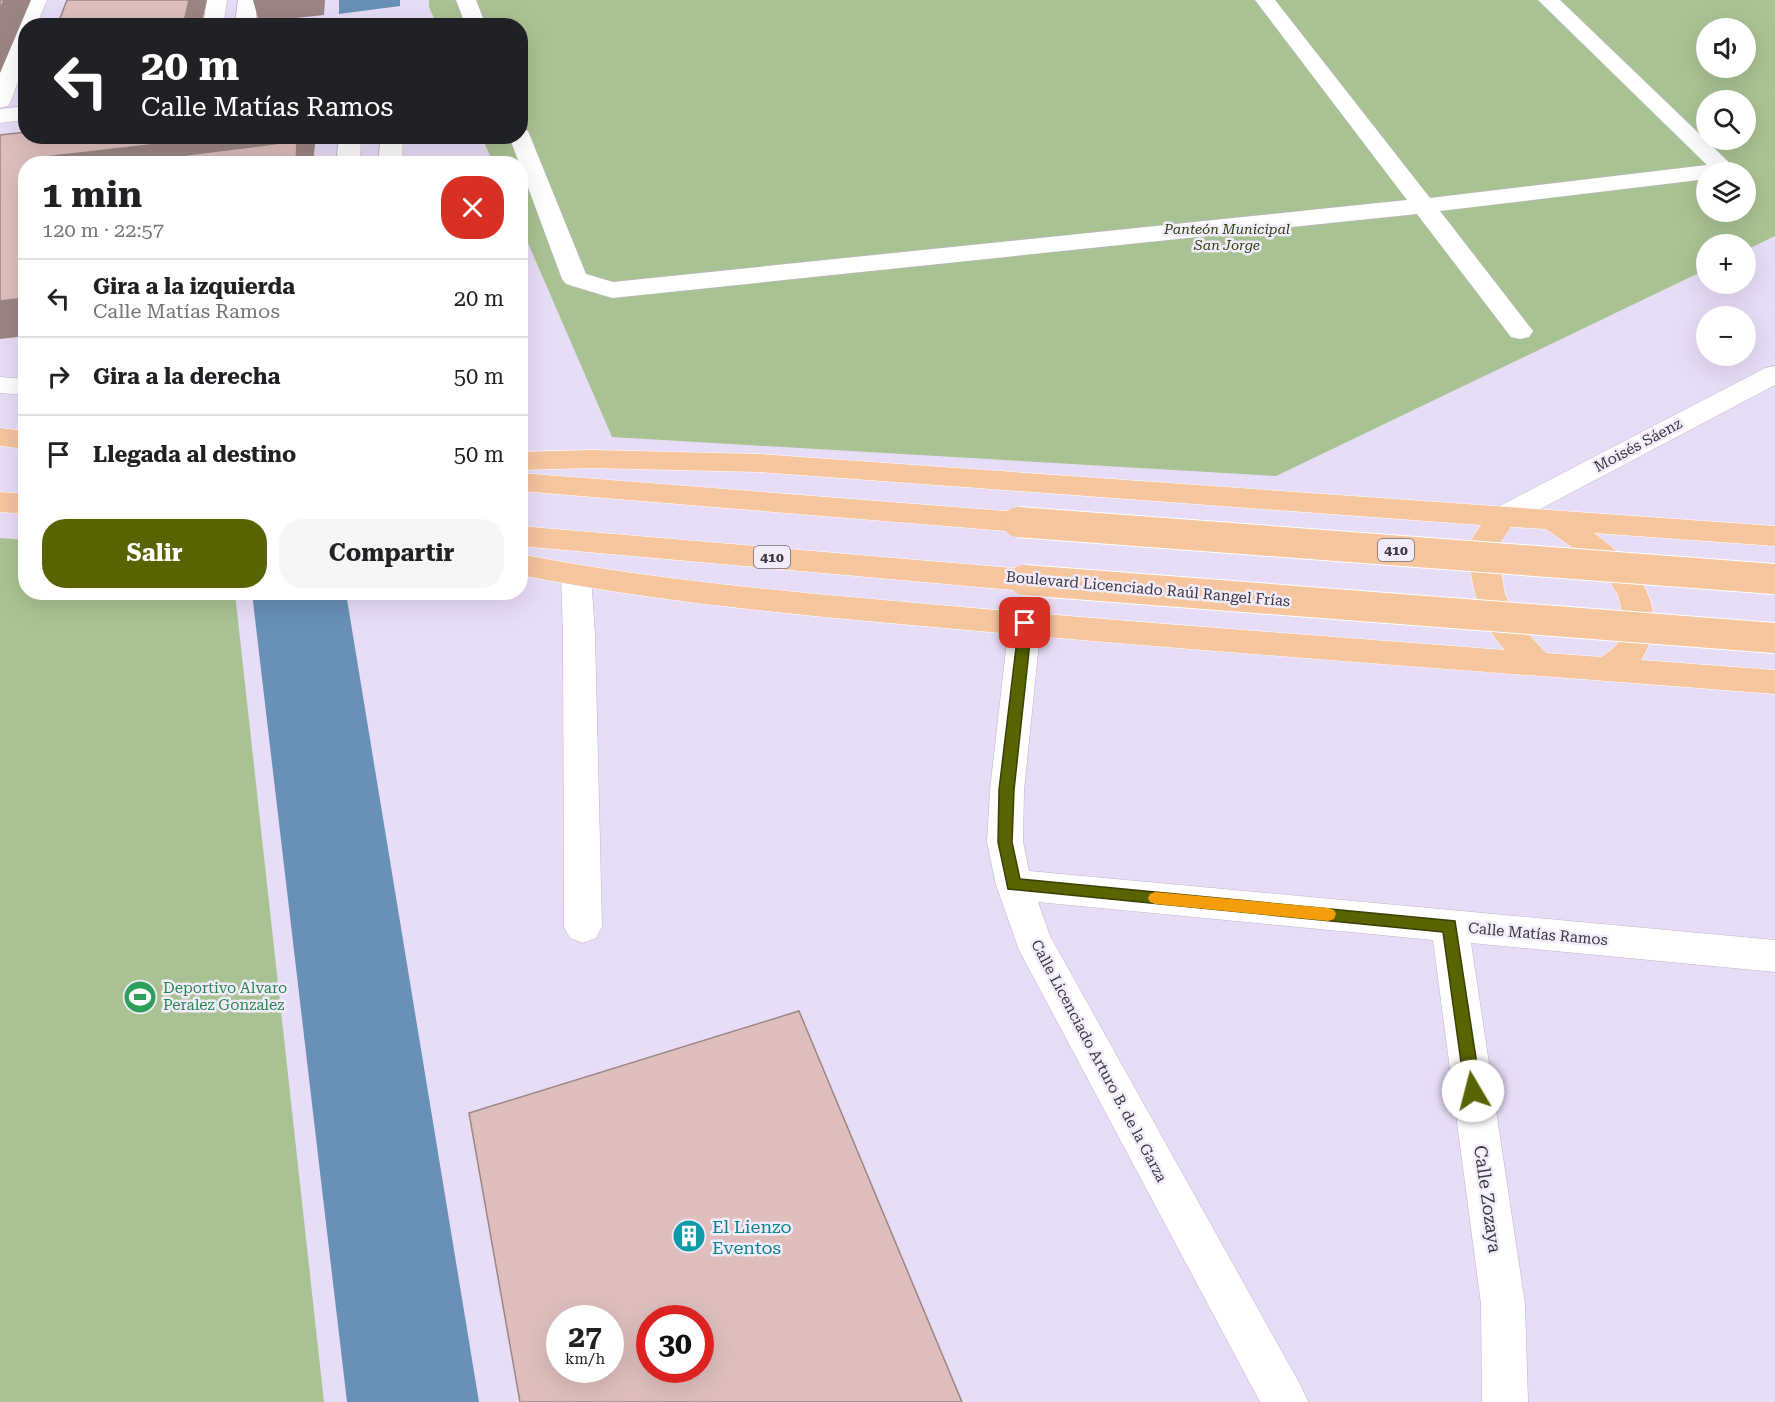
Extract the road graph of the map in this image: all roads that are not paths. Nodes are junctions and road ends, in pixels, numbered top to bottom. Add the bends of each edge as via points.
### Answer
1 (37, 0) edge
2 (217, 0) edge
3 (248, 0) edge
4 (466, 0) edge
5 (1265, 0) edge
6 (1548, 0) edge
7 (29, 18) edge
8 (214, 18) edge
9 (246, 18) edge
10 (473, 18) edge
11 (18, 49) edge
12 (0, 101) edge
13 (18, 114) edge
14 (0, 116) edge
15 (528, 157) edge
16 (1424, 206) junction
17 (1520, 331) dead end
18 (1775, 374) edge
19 (0, 385) edge
20 (18, 386) edge
21 (0, 437) edge
22 (18, 439) edge
23 (528, 461) edge
24 (528, 484) edge
25 (0, 502) edge
26 (18, 503) edge
27 (1502, 517) junction
28 (1553, 520) junction
29 (1775, 536) edge
30 (528, 537) edge
31 (528, 566) edge
32 (576, 576) junction
33 (1775, 579) edge
34 (1025, 623) junction
35 (1775, 638) edge
36 (1536, 663) junction
37 (1607, 669) junction
38 (1775, 682) edge
39 (1014, 885) junction
40 (1450, 926) junction
41 (583, 927) dead end
42 (1775, 956) edge
43 (1285, 1402) edge
44 (1505, 1402) edge

1 - 7 street
2 - 8 street
3 - 9 street
4 - 10 street
5 - 16 street
6 - 16 street via 1725,170
11 - 12 street
13 - 14 street
15 - 16 street via 575,279 612,290
16 - 17 street
18 - 27 street, Moisés Sáenz
19 - 20 street
21 - 22 main road
23 - 27 main road via 759,463
24 - 33 main road, 410, bridge
25 - 26 main road
27 - 28 main road
27 - 36 main road via 1482,546 1489,594 1508,633
28 - 29 main road
28 - 37 main road via 1591,544 1614,565 1636,598 1637,625 1631,651
30 - 35 main road, Boulevard Licenciado Raúl Rangel Frías / 410, bridge via 1023,580
31 - 32 main road
32 - 34 main road via 693,593
32 - 41 street
34 - 36 main road
34 - 39 street, Calle Licenciado Arturo B. de la Garza via 1006,790 1005,842
36 - 37 main road
37 - 38 main road
39 - 40 street, Calle Matías Ramos
39 - 43 street, Calle Licenciado Arturo B. de la Garza via 1032,939
40 - 42 street, Calle Matías Ramos
40 - 44 street, Calle Zozaya via 1503,1304

